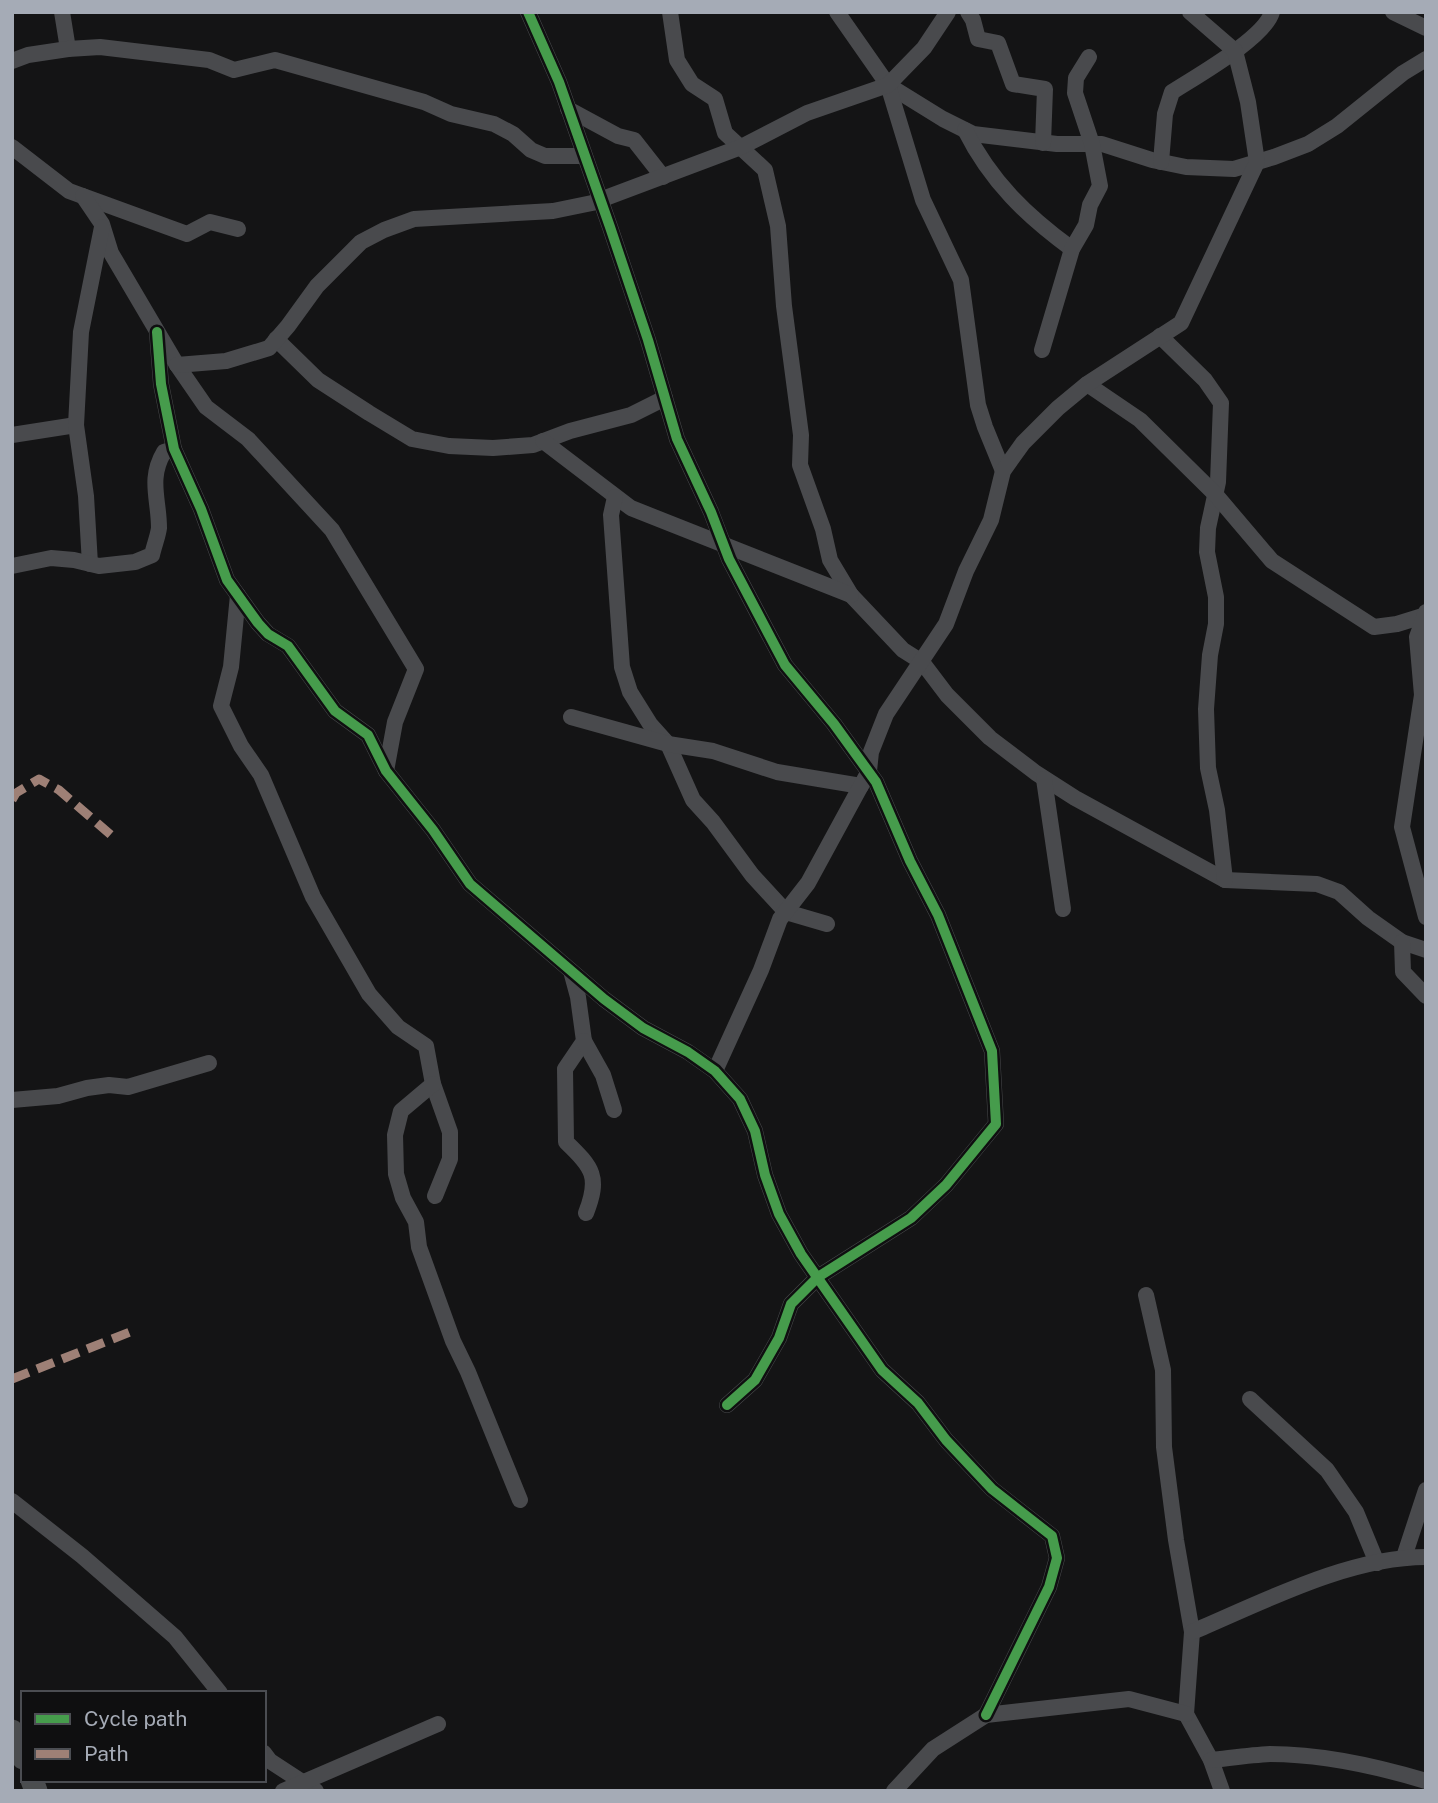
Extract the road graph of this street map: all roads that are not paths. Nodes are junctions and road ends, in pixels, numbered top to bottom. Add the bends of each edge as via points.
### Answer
1 (62, 12) edge
2 (670, 12) edge
3 (837, 12) edge
4 (948, 12) edge
5 (968, 12) edge
6 (1190, 12) edge
7 (1272, 12) edge
8 (1393, 12) edge
9 (533, 14) edge
10 (1426, 28) edge
11 (68, 49) junction
12 (1235, 51) junction
13 (1089, 57) dead end
14 (1426, 59) edge
15 (12, 61) edge
16 (888, 85) junction
17 (568, 109) junction
18 (965, 130) junction
19 (1043, 143) junction
20 (1092, 144) junction
21 (741, 147) junction
22 (15, 155) edge
23 (584, 156) junction
24 (1161, 162) junction
25 (1256, 162) junction
26 (663, 177) junction
27 (83, 196) junction
28 (599, 201) junction
29 (102, 224) junction
30 (238, 229) dead end
31 (1072, 249) junction
32 (157, 331) junction
33 (1160, 336) junction
34 (276, 339) junction
35 (1042, 351) dead end
36 (177, 365) junction
37 (1087, 384) junction
38 (665, 398) junction
39 (76, 425) junction
40 (12, 435) edge
41 (543, 441) junction
42 (174, 449) junction
43 (1003, 471) junction
44 (1215, 494) junction
45 (615, 496) junction
46 (723, 544) junction
47 (90, 564) junction
48 (12, 566) edge
49 (238, 594) junction
50 (851, 595) junction
51 (1425, 614) edge
52 (922, 662) junction
53 (571, 717) dead end
54 (668, 744) junction
55 (386, 771) junction
56 (865, 779) junction
57 (1044, 779) junction
58 (1225, 880) junction
59 (1063, 909) dead end
60 (786, 912) junction
61 (1426, 917) edge
62 (827, 923) dead end
63 (1402, 942) junction
64 (1426, 950) edge
65 (571, 971) junction
66 (1426, 996) edge
67 (584, 1041) junction
68 (209, 1063) dead end
69 (715, 1071) junction
70 (433, 1084) junction
71 (12, 1100) edge
72 (614, 1110) dead end
73 (435, 1196) dead end
74 (586, 1213) dead end
75 (818, 1277) junction
76 (1146, 1295) dead end
77 (1250, 1399) dead end
78 (727, 1405) dead end
79 (1426, 1490) edge
80 (520, 1500) dead end
81 (12, 1501) edge
82 (1404, 1557) junction
83 (1426, 1557) edge
84 (1377, 1563) junction
85 (1192, 1632) junction
86 (218, 1691) edge
87 (1186, 1714) junction
88 (986, 1715) junction
89 (438, 1724) dead end
90 (12, 1731) edge
91 (21, 1753) edge
92 (266, 1755) edge
93 (1211, 1760) junction
94 (1426, 1781) edge
95 (310, 1787) edge
96 (283, 1791) edge
97 (894, 1791) edge
98 (1222, 1791) edge

1 - 11 street
2 - 21 street via 677,60 692,83 715,99 725,133
3 - 16 street
4 - 16 street via 924,48
5 - 19 street via 978,39 998,43 1013,84 1045,89
6 - 12 street
7 - 12 street
8 - 10 street
9 - 17 street
11 - 15 street
11 - 23 street via 100,47 209,60 234,70 275,60 494,124 545,156
12 - 24 street via 1172,92
12 - 25 street
13 - 20 street via 1076,78 1075,93
14 - 25 street via 1308,144
16 - 18 street
16 - 21 street via 807,113
16 - 43 street via 923,200 961,280 978,405
17 - 23 street
17 - 26 street via 618,136 634,139
18 - 19 street
18 - 31 street via 1010,196
19 - 20 street
20 - 24 street
20 - 31 street via 1100,186
21 - 26 street
21 - 50 street via 765,170 778,226 801,435 800,465 830,560
22 - 27 street
23 - 28 street
24 - 25 street via 1234,169
25 - 33 street via 1181,323
26 - 28 street
27 - 29 street
27 - 30 street via 187,233 210,222
28 - 34 street via 552,211 414,219 384,230 361,242 317,286
28 - 38 street
29 - 32 street via 111,253
29 - 39 street via 81,332
31 - 35 street
32 - 36 street
32 - 42 street
33 - 37 street
33 - 44 street via 1205,380 1221,403
34 - 36 street via 269,348 251,355
34 - 41 street via 318,380 412,439 493,448
36 - 55 street via 206,407 248,439 332,530 416,669 395,722
37 - 43 street via 1023,443
37 - 44 street via 1140,420
38 - 41 street via 631,415
38 - 46 street via 677,439
39 - 40 street
39 - 47 street
41 - 45 street
42 - 47 street via 164,452 157,465 159,529 152,555 135,562
42 - 49 street via 227,580
43 - 52 street via 991,520 946,624
44 - 51 street via 1272,561 1374,627
44 - 58 street via 1207,552 1216,624 1206,709 1208,768
45 - 46 street via 631,508
45 - 54 street via 611,515 622,667 630,692
46 - 50 street
46 - 56 street via 785,666 834,724
47 - 48 street via 51,558
49 - 55 street via 268,634 288,646 335,711 368,735
49 - 70 street via 233,657 221,706 261,775 313,897 369,994 398,1027 426,1046
50 - 52 street via 903,650
51 - 61 street via 1417,637 1422,695 1402,827
52 - 56 street via 886,714
52 - 57 street via 989,738
53 - 54 street
54 - 56 street via 713,751 777,772
54 - 60 street via 693,800
55 - 65 street via 470,884
56 - 60 street via 808,883
56 - 75 street via 876,782 939,915 992,1051 996,1124 946,1185 911,1218
57 - 58 street
57 - 59 street
58 - 63 street via 1317,884 1339,892
60 - 62 street
60 - 69 street
63 - 64 street
63 - 66 street via 1403,972
65 - 67 street
65 - 69 street via 643,1028
67 - 72 street via 603,1075
67 - 74 street via 565,1069 564,1091 566,1142 594,1176 594,1193
68 - 71 street via 128,1087 87,1088
69 - 75 street via 740,1099 755,1131 779,1214
70 - 73 street via 450,1132 450,1159
70 - 80 street via 401,1111 395,1135 396,1174 453,1341
75 - 78 street via 791,1304 779,1338 755,1380
75 - 88 street via 882,1370 992,1489 1052,1536 1057,1558 1049,1587
76 - 85 street via 1163,1370 1164,1447
77 - 84 street via 1327,1470 1356,1513
79 - 82 street
81 - 86 street via 175,1637
82 - 83 street
82 - 84 street
84 - 85 street via 1330,1576
85 - 87 street
87 - 88 street via 1129,1699
87 - 93 street
88 - 97 street via 933,1749
89 - 95 street
90 - 91 main road
92 - 95 street
93 - 94 street via 1270,1754 1324,1758
93 - 98 street
95 - 96 street

